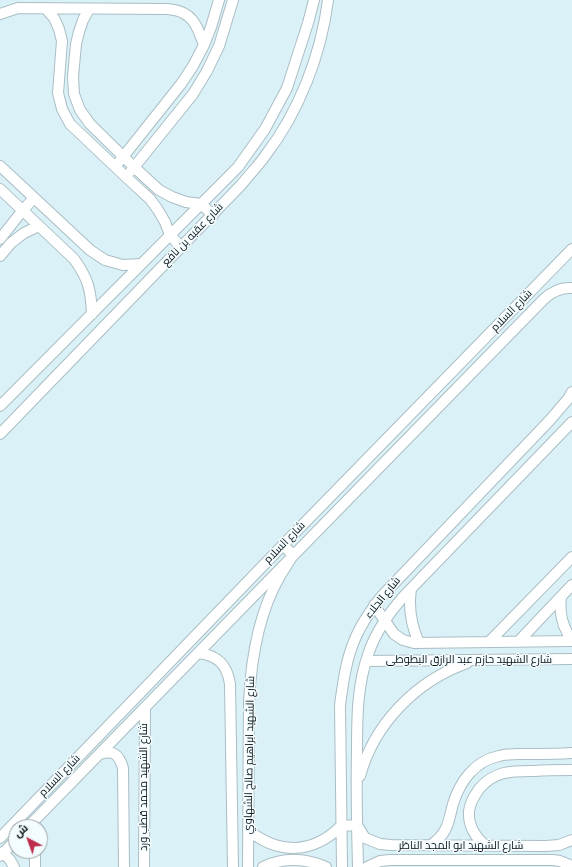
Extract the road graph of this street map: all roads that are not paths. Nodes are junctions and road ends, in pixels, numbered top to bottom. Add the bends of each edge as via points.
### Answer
1 (219, 0) edge
2 (233, 0) edge
3 (314, 0) edge
4 (328, 0) edge
5 (69, 4) edge
6 (46, 9) junction
7 (89, 9) junction
8 (0, 14) edge
9 (204, 45) junction
10 (124, 157) junction
11 (0, 166) edge
12 (115, 167) junction
13 (134, 167) junction
14 (126, 177) junction
15 (0, 189) edge
16 (34, 198) junction
17 (201, 204) junction
18 (23, 210) junction
19 (213, 215) junction
20 (39, 226) junction
21 (170, 235) junction
22 (0, 239) edge
23 (181, 247) junction
24 (572, 249) edge
25 (0, 256) edge
26 (141, 264) junction
27 (572, 288) edge
28 (92, 314) junction
29 (572, 392) edge
30 (0, 406) edge
31 (572, 422) edge
32 (0, 434) edge
33 (283, 545) junction
34 (293, 555) junction
35 (572, 557) edge
36 (572, 585) edge
37 (410, 589) junction
38 (561, 597) junction
39 (374, 605) junction
40 (385, 620) junction
41 (572, 640) edge
42 (489, 642) junction
43 (518, 642) junction
44 (419, 643) junction
45 (198, 653) junction
46 (474, 660) junction
47 (572, 660) edge
48 (366, 661) junction
49 (344, 678) junction
50 (362, 680) junction
51 (145, 707) junction
52 (100, 754) junction
53 (572, 754) edge
54 (571, 771) edge
55 (356, 788) junction
56 (454, 802) junction
57 (470, 805) junction
58 (40, 819) edge
59 (357, 825) junction
60 (341, 826) junction
61 (248, 830) junction
62 (0, 838) edge
63 (572, 840) edge
64 (431, 846) junction
65 (486, 846) junction
66 (2, 854) edge
67 (572, 866) edge
68 (14, 867) edge
69 (124, 867) edge
70 (144, 867) edge
71 (232, 867) edge
72 (248, 867) edge
73 (263, 867) edge
74 (326, 867) edge
75 (342, 867) edge
76 (358, 867) edge
77 (368, 867) edge

1 - 9 street
2 - 13 street via 219,46 207,71
3 - 17 street, شارع عقبه بن نافع via 286,88 265,129 238,167
4 - 19 street, شارع عقبه بن نافع via 317,55 286,124 266,156
5 - 6 street
5 - 7 street
6 - 8 street via 18,8
6 - 12 street via 54,18 62,41 58,93 62,109 70,124
7 - 9 street via 168,9 182,12 193,20
7 - 10 street via 76,44 74,94 80,110 90,124
9 - 10 street via 182,84
10 - 12 street
10 - 13 street
11 - 16 street
12 - 14 street
13 - 14 street
13 - 17 street via 159,190 186,202
14 - 21 street via 150,199
15 - 18 street
16 - 18 street
16 - 26 street via 90,250 106,260 123,265
17 - 19 street
17 - 21 street, شارع عقبه بن نافع
18 - 20 street
18 - 22 street
19 - 23 street, شارع عقبه بن نافع
20 - 25 street via 20,236
20 - 28 street via 81,268 91,296
21 - 23 street
21 - 26 street, شارع عقبه بن نافع
23 - 32 street, شارع عقبه بن نافع
24 - 33 street, شارع السلام
26 - 28 street, شارع عقبه بن نافع
27 - 34 street, شارع السلام via 558,290 543,300
28 - 30 street, شارع عقبه بن نافع
29 - 39 street, شارع الجلاء via 550,420
31 - 37 street, شارع الجلاء
33 - 34 street
33 - 62 street, شارع السلام
34 - 45 street, شارع السلام
34 - 61 street, شارع الشهيد ابراهيم صالح الشهاوي via 269,600 254,650 249,702
35 - 42 street
36 - 38 street
37 - 40 street, شارع الجلاء
37 - 44 street via 410,617
38 - 41 street via 561,617
38 - 43 street
39 - 40 street, شارع الشهيد حازم عبد الرازق البطوطى
39 - 49 street, شارع الجلاء via 354,640
40 - 44 street, شارع الشهيد حازم عبد الرازق البطوطى via 398,638
40 - 48 street, شارع الجلاء
41 - 43 street, شارع الشهيد حازم عبد الرازق البطوطى
42 - 43 street, شارع الشهيد حازم عبد الرازق البطوطى
42 - 44 street, شارع الشهيد حازم عبد الرازق البطوطى
45 - 51 street, شارع السلام
45 - 71 street, شارع الشهيد ابراهيم صالح الشهاوي via 218,660 227,670 229,677
46 - 47 street, شارع الشهيد حازم عبد الرازق البطوطى
46 - 48 street, شارع الشهيد حازم عبد الرازق البطوطى
46 - 55 street via 424,685 402,704 373,742
48 - 50 street, شارع الجلاء
49 - 50 street
49 - 60 street, شارع الجلاء via 340,705
50 - 55 street, شارع الجلاء via 358,707
51 - 52 street, شارع السلام
51 - 70 street, شارع الشهيد محمد قطب ورد
52 - 58 street, شارع السلام
52 - 69 street, شارع الشهيد محمد قطب ورد via 108,751 113,753 123,768
53 - 56 street via 493,757 469,774
54 - 57 street via 503,773 483,784
55 - 59 street, شارع الجلاء
56 - 57 street
56 - 64 street via 445,831
57 - 65 street via 472,828 477,838
59 - 60 street
59 - 64 street, شارع الشهيد ابو المجد الناظر via 365,838 380,844
59 - 76 street, شارع الجلاء
60 - 61 street via 325,840 296,848 275,846
60 - 75 street, شارع الجلاء
61 - 72 street, شارع الشهيد ابراهيم صالح الشهاوي
63 - 65 street, شارع الشهيد ابو المجد الناظر via 553,846
64 - 65 street, شارع الشهيد ابو المجد الناظر
66 - 68 street
67 - 77 street, شارع الشهيد ابو المجد الناظر via 553,860 390,860
73 - 74 street via 285,860 306,860

